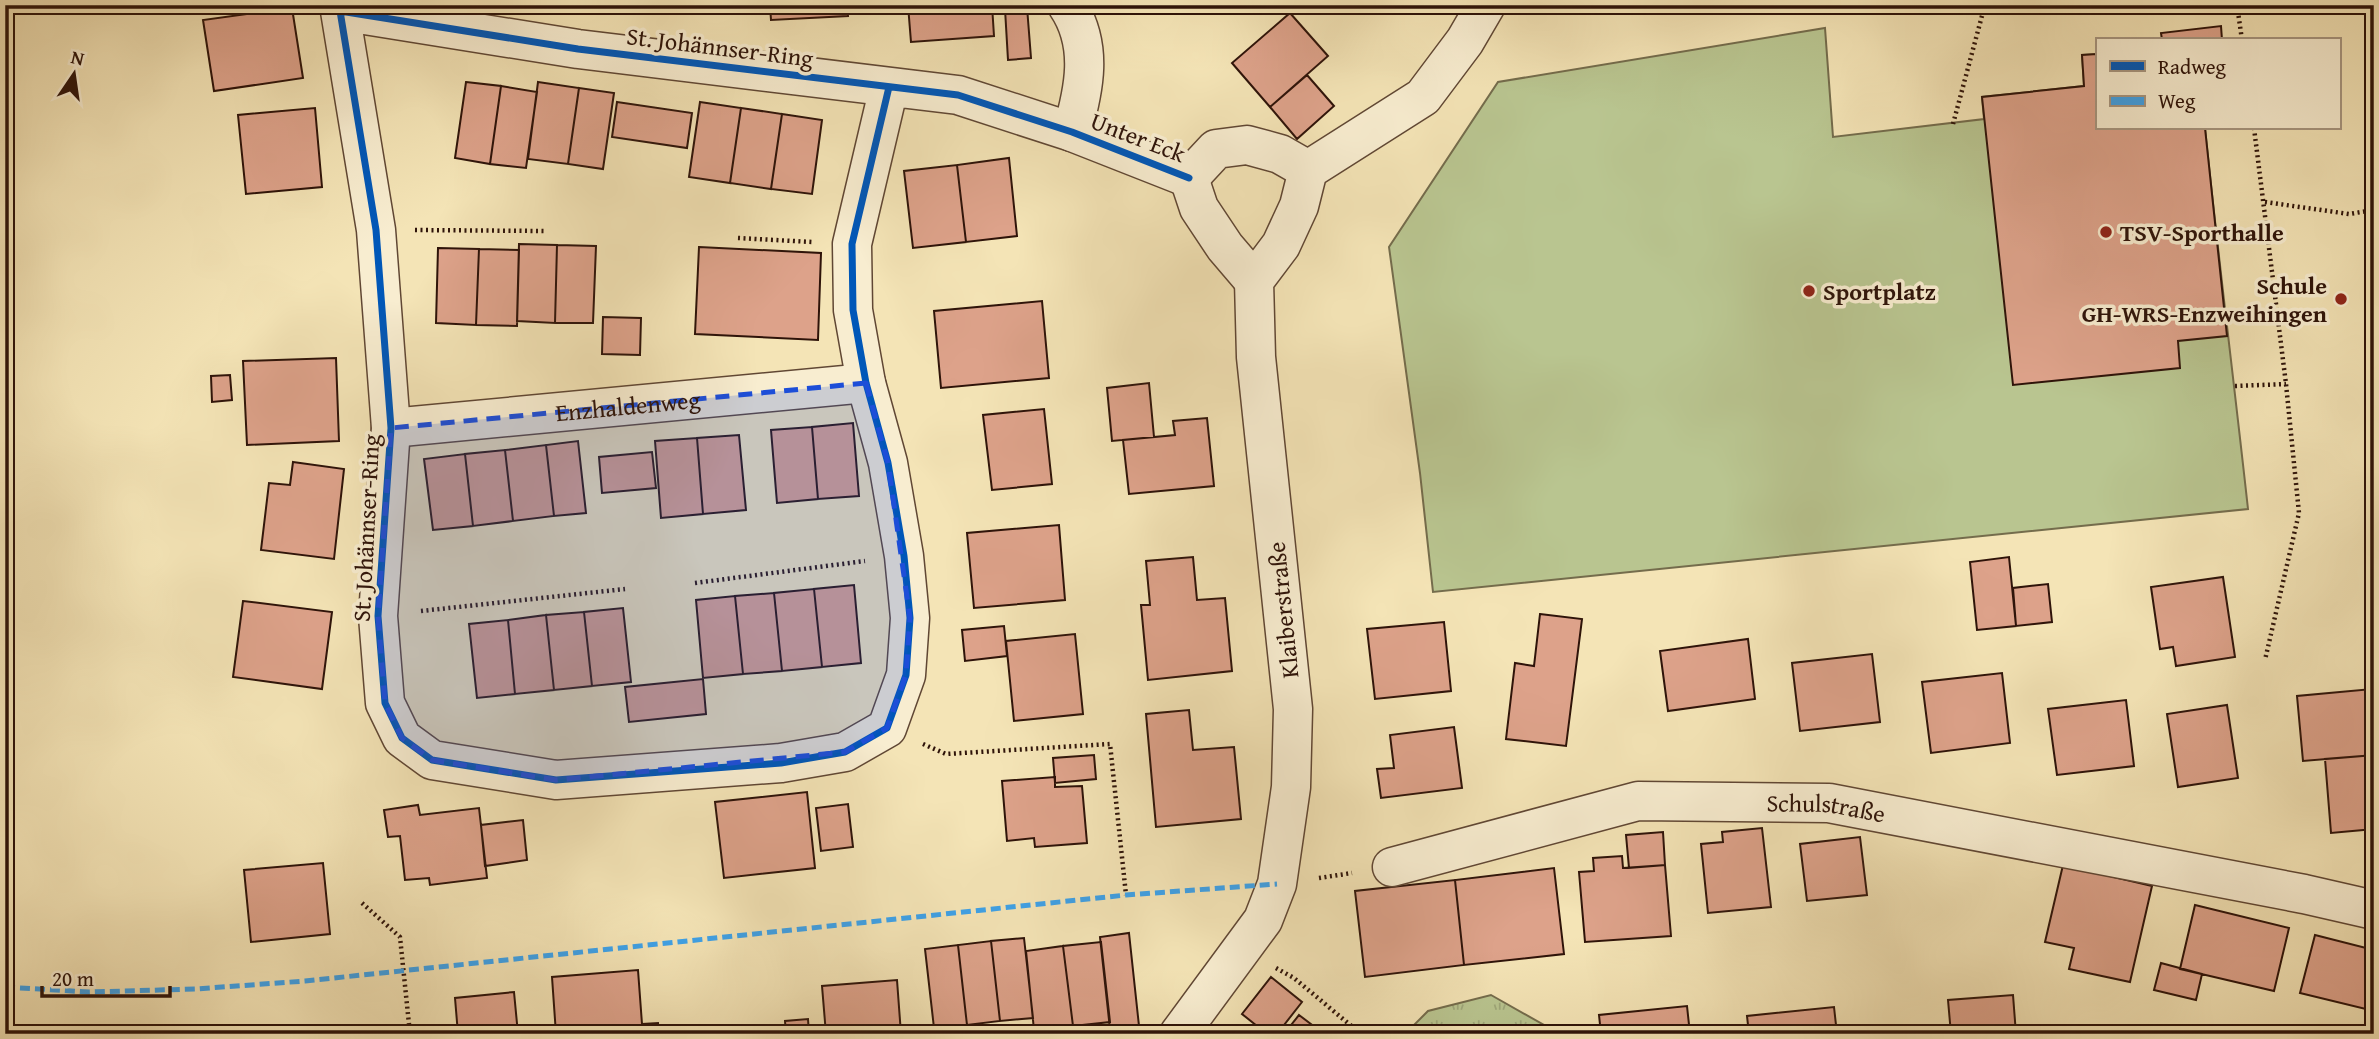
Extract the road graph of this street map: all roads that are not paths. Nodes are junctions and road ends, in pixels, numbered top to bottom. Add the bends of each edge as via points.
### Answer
1 (1067, 5) edge
2 (1486, 5) edge
3 (889, 87) junction
4 (1072, 132) junction
5 (1308, 170) junction
6 (1189, 178) junction
7 (1254, 281) junction
8 (866, 383) junction
9 (391, 428) junction
10 (1392, 867) road end
11 (2374, 910) edge
12 (1179, 1034) edge

1 - 4 street, Unter Eck via 1084,46 1084,92
2 - 5 street via 1423,97
3 - 4 street, St. Johännser-Ring via 958,95
3 - 8 street via 852,244 853,310
3 - 9 street, St. Johännser-Ring via 578,49 340,11 376,230
4 - 6 street, Unter Eck
5 - 6 street via 1280,153 1247,145 1216,149
5 - 7 street via 1299,206 1281,245
6 - 7 street, Unter Eck via 1199,208
7 - 12 street, Klaiberstraße via 1256,356 1293,709 1291,787 1277,884 1263,920
8 - 9 street, Enzhaldenweg
8 - 9 street, St. Johännser-Ring via 888,463 904,556 910,618 906,675 887,727 845,752 781,763 556,780 432,760 402,738 386,703 378,616
10 - 11 street, Schulstraße via 1637,801 1829,803

